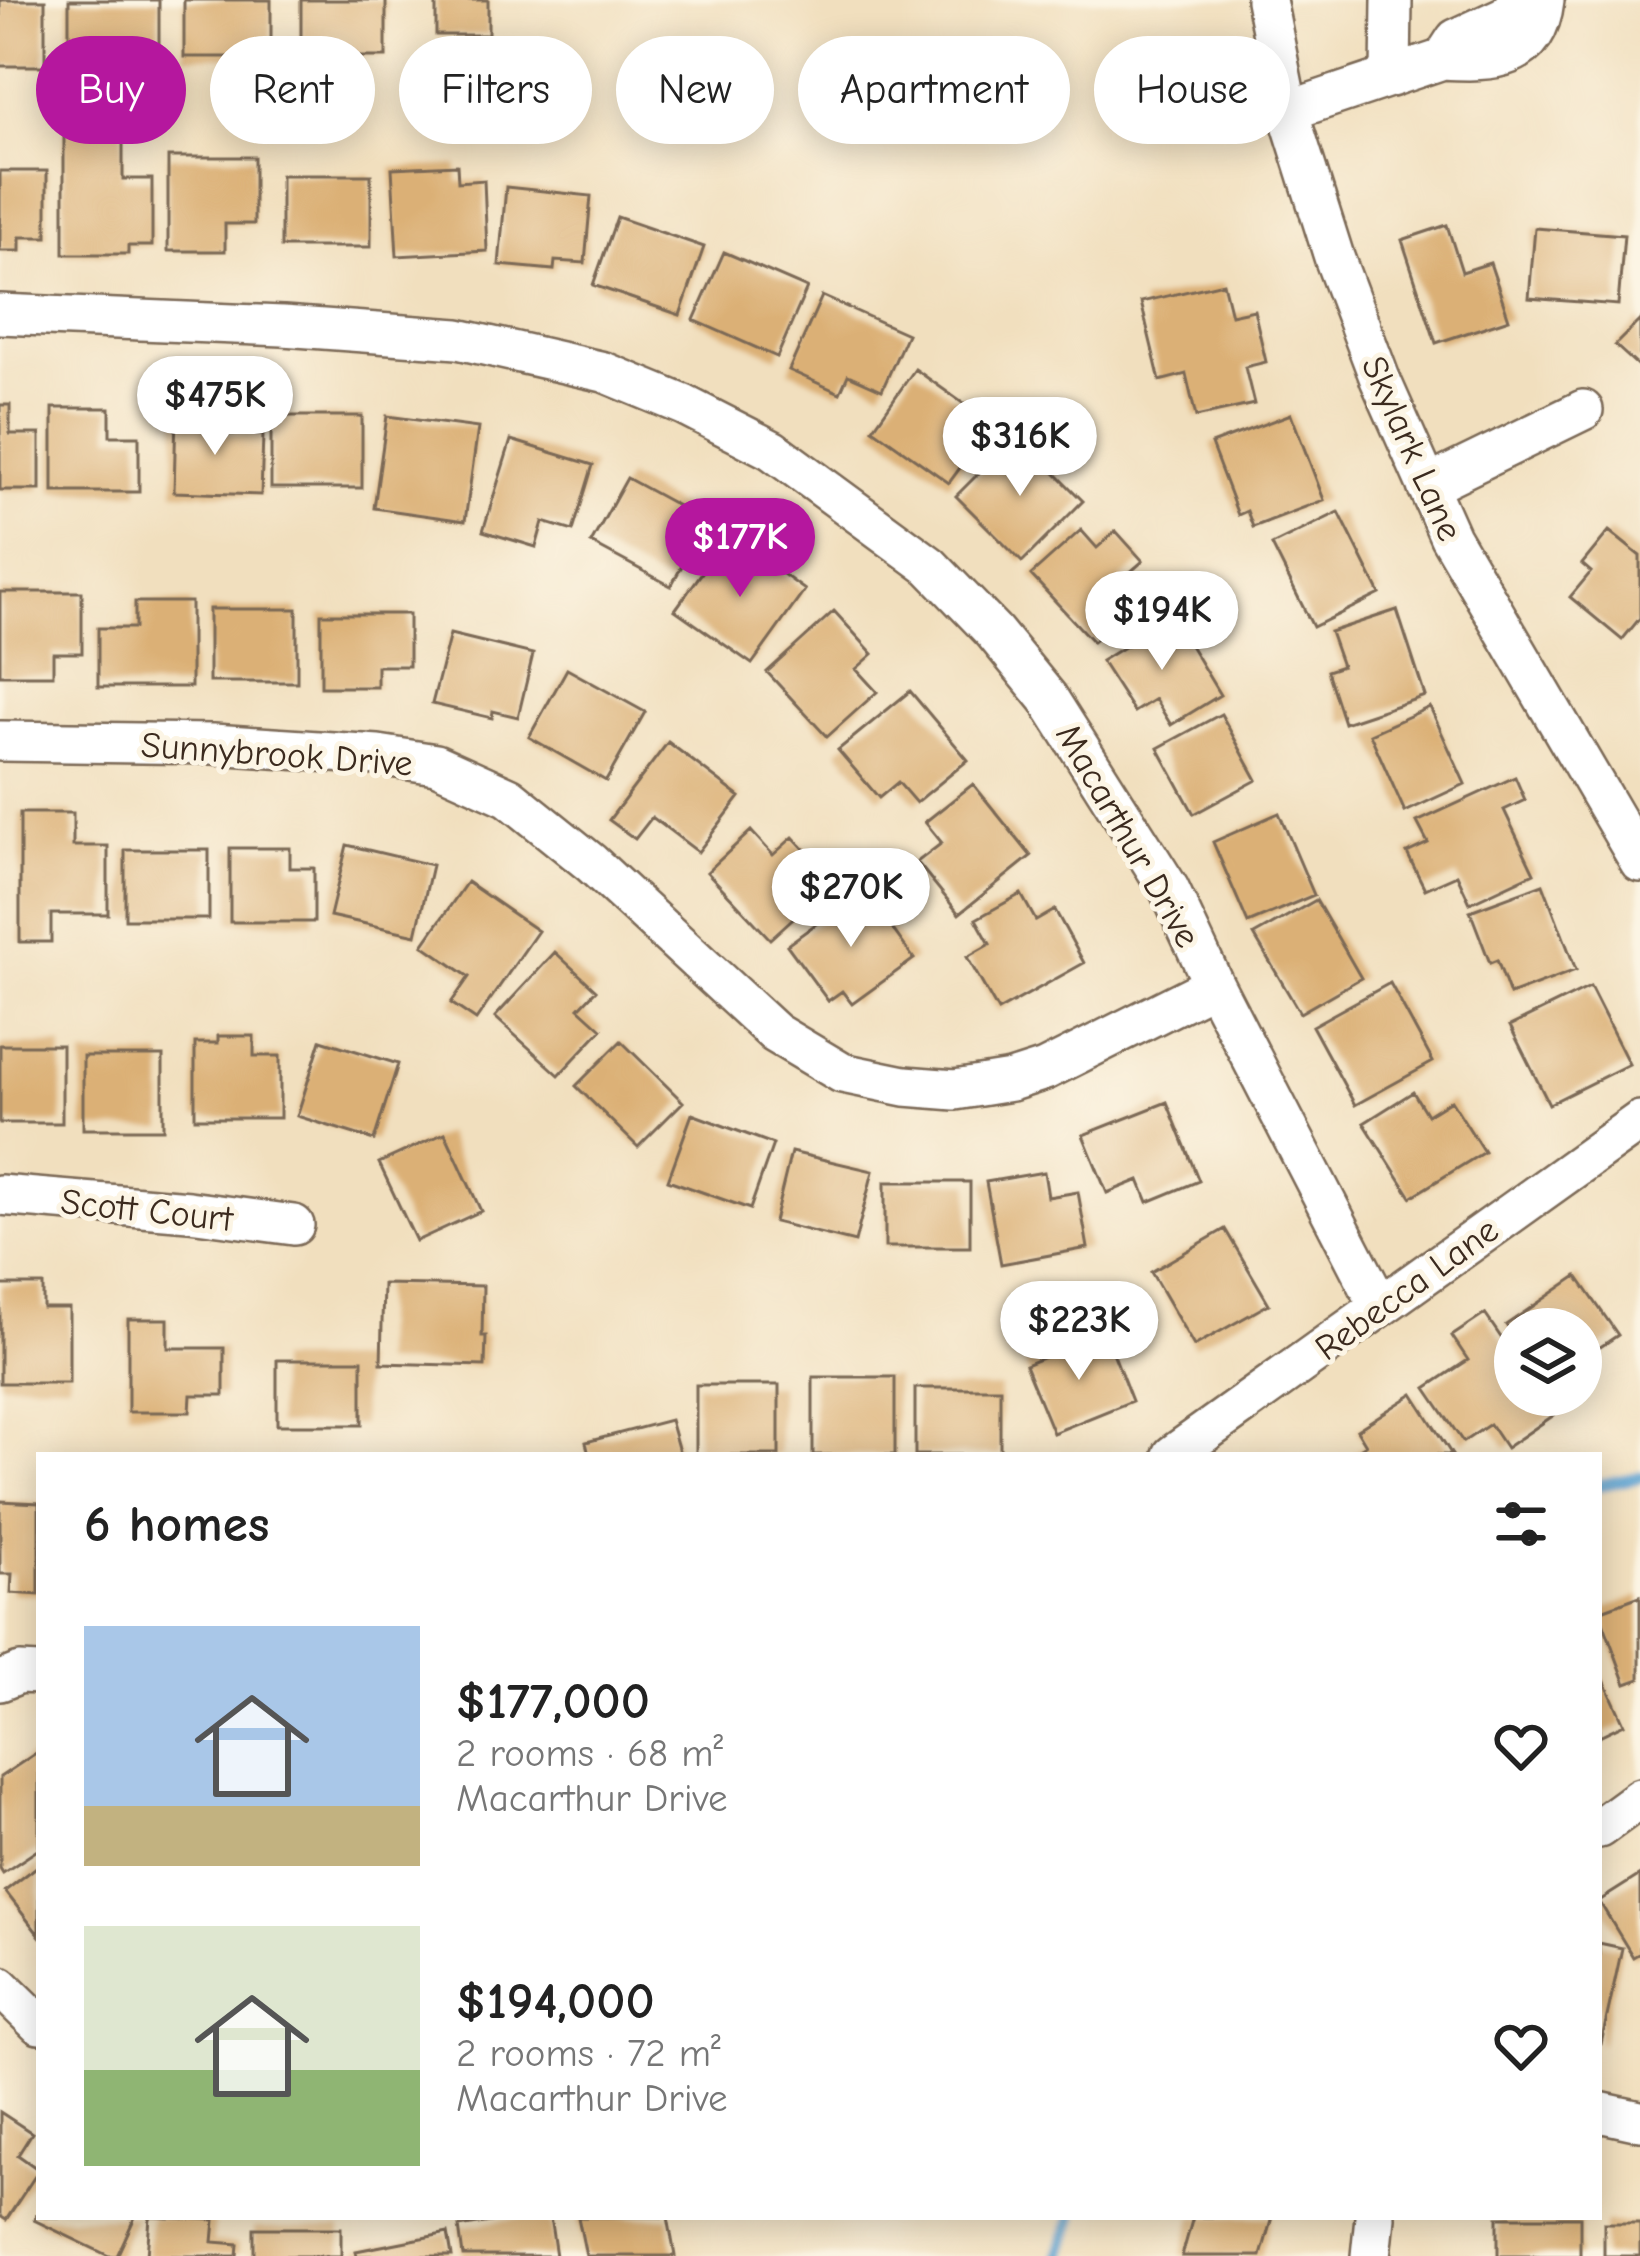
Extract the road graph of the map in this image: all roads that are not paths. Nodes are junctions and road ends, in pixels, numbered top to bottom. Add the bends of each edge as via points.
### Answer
1 (1266, 0) edge
2 (1392, 0) edge
3 (1516, 0) edge
4 (1544, 0) edge
5 (1273, 36) edge
6 (1443, 59) junction
7 (1391, 77) junction
8 (1290, 110) edge
9 (1290, 117) edge
10 (0, 314) edge
11 (1583, 410) dead end
12 (1427, 486) junction
13 (0, 741) edge
14 (1640, 862) edge
15 (1214, 985) junction
16 (1640, 1121) edge
17 (0, 1195) edge
18 (294, 1225) dead end
19 (1379, 1307) junction
20 (1177, 1452) edge
21 (36, 1674) edge
22 (0, 1681) edge
23 (1640, 1798) edge
24 (1602, 1826) edge
25 (0, 1986) edge
26 (36, 2021) edge
27 (1602, 2113) edge
28 (1640, 2121) edge
29 (1375, 2220) edge
30 (1371, 2256) edge

1 - 5 street, Skylark Lane
2 - 7 street
3 - 6 street via 1508,15 1456,39
4 - 6 street via 1528,44 1504,57
6 - 7 street
7 - 8 street
9 - 12 street, Skylark Lane via 1379,380
10 - 15 street, Macarthur Drive via 458,340 604,372 772,450 930,566 994,632 1048,698 1169,890
11 - 12 street
12 - 14 street, Skylark Lane
13 - 15 street, Sunnybrook Drive via 213,744 436,764 509,797 542,823 775,1033 842,1073 904,1086 956,1090 1045,1070
15 - 19 street, Macarthur Drive
16 - 19 street, Rebecca Lane
17 - 18 street, Scott Court
19 - 20 street, Rebecca Lane
21 - 22 street
23 - 24 street
25 - 26 street
27 - 28 street
29 - 30 street

